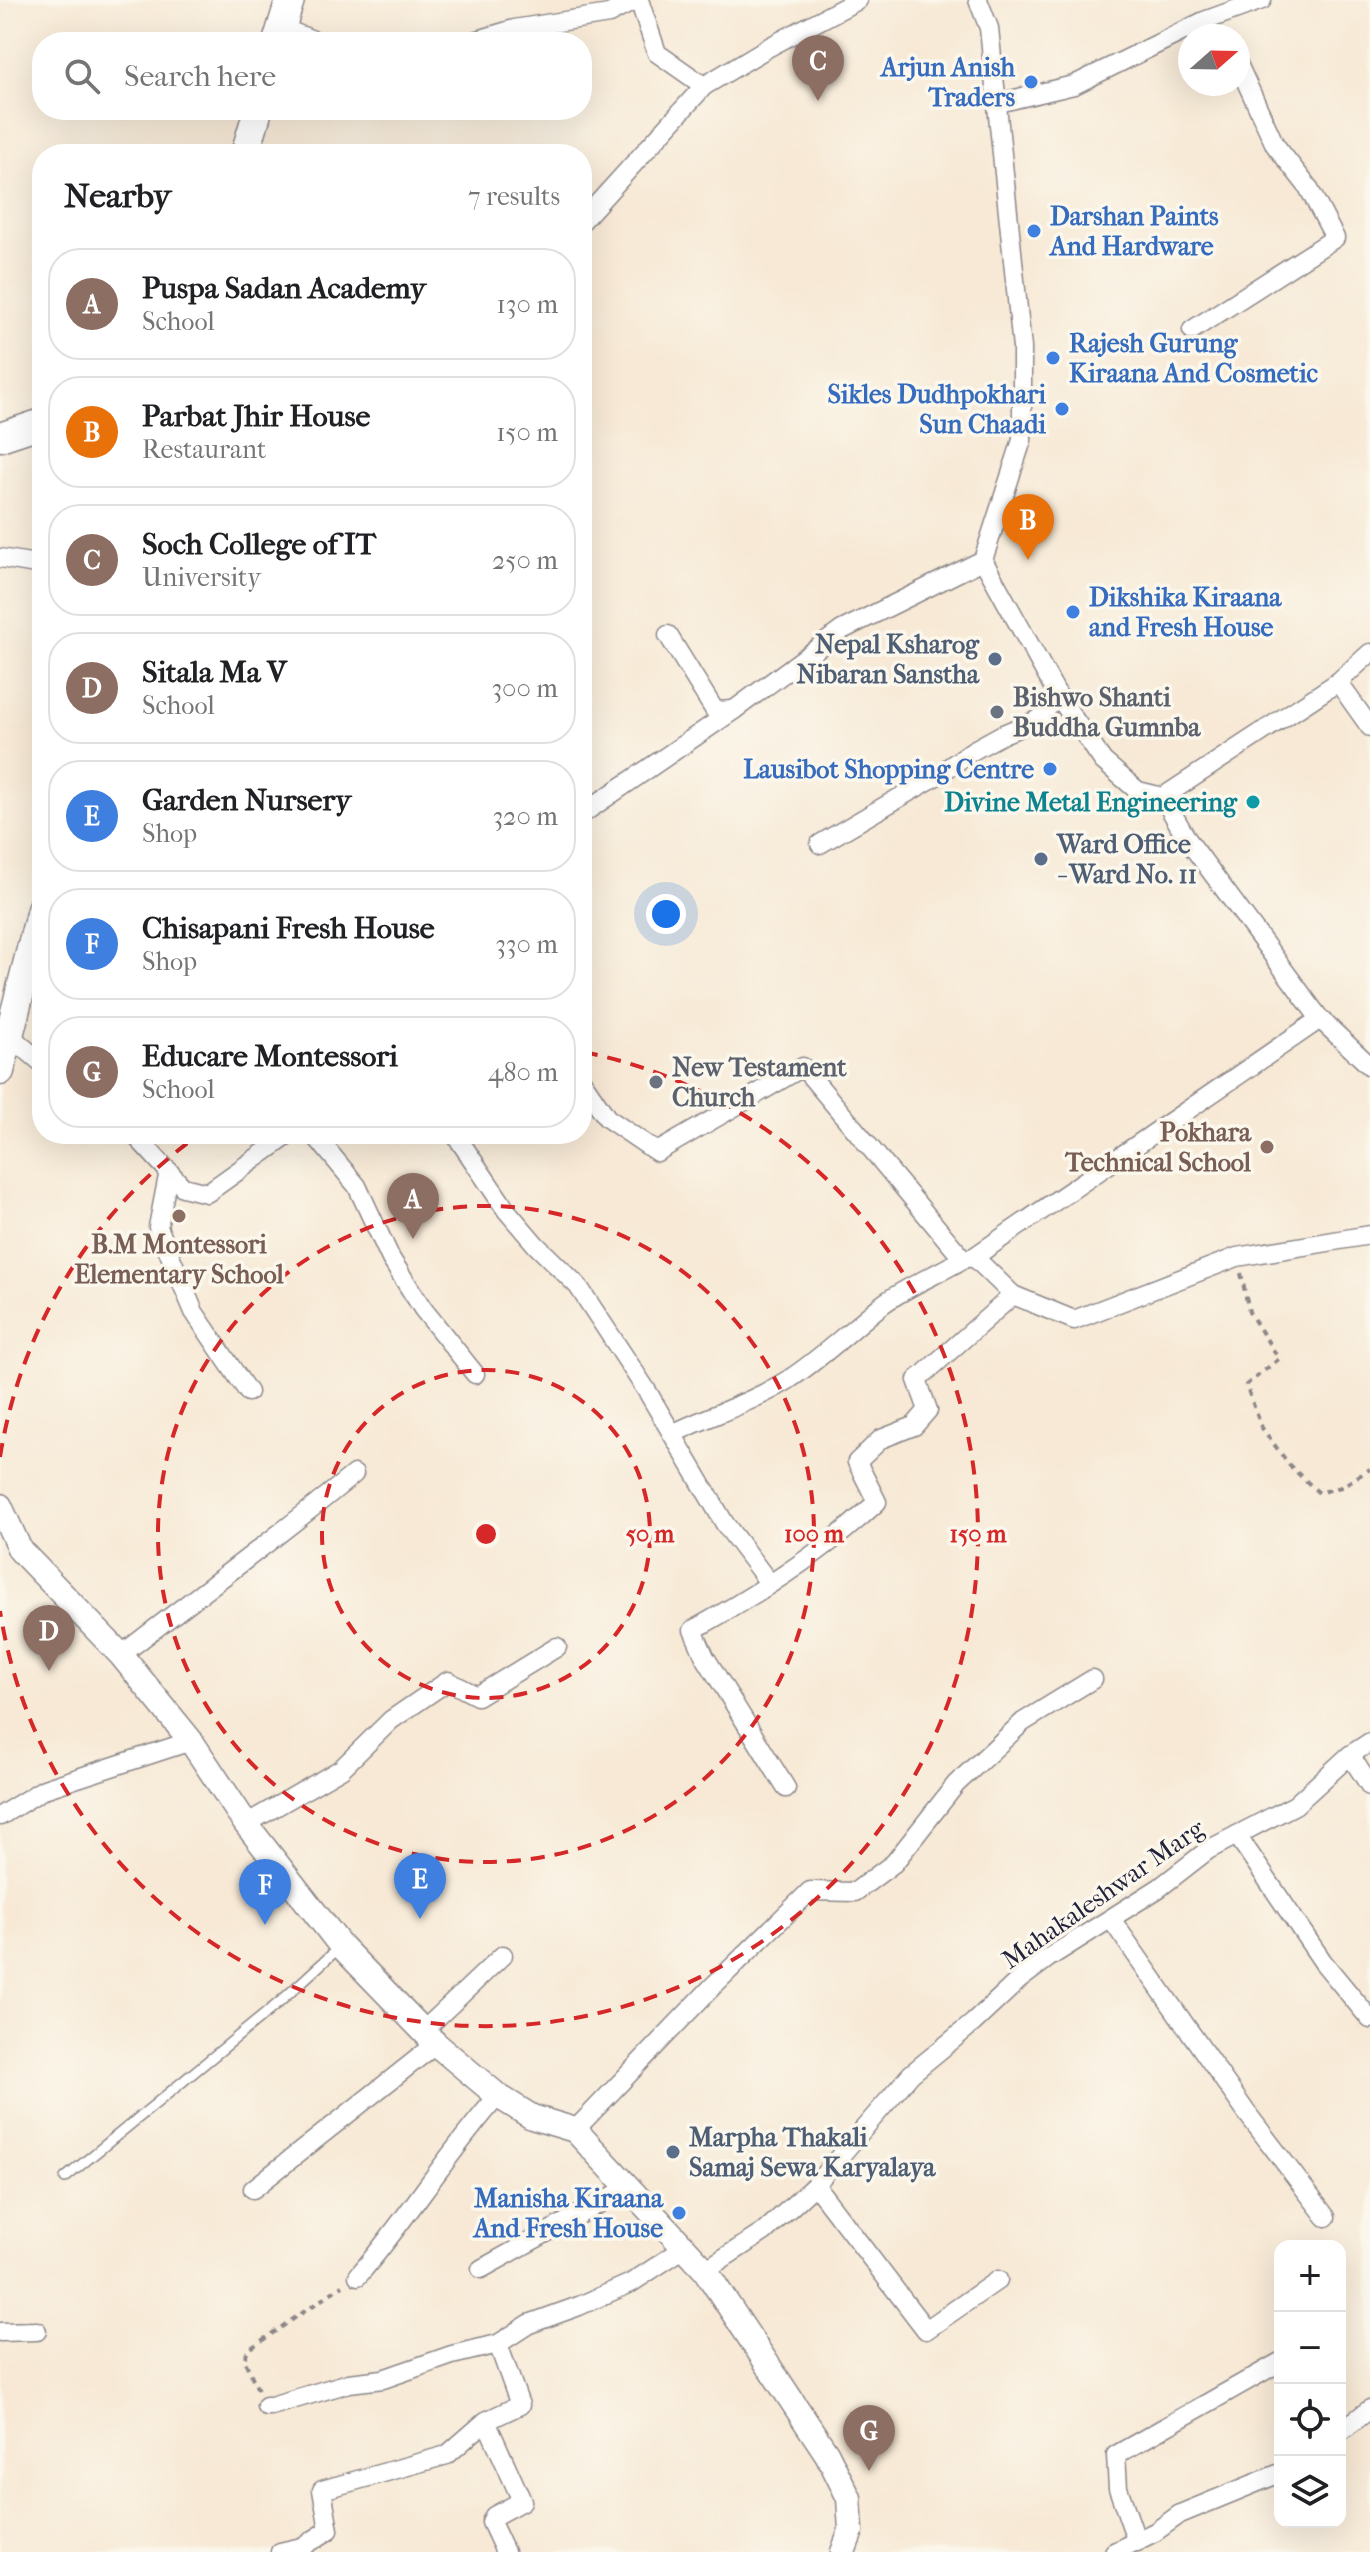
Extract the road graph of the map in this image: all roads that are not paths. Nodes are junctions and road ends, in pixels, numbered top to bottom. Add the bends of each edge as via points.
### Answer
1 (290, 0) edge
2 (637, 0) edge
3 (858, 0) edge
4 (978, 0) edge
5 (1262, 0) edge
6 (1204, 21) junction
7 (1207, 24) edge
8 (281, 32) edge
9 (504, 32) edge
10 (704, 86) junction
11 (1250, 90) edge
12 (998, 103) junction
13 (255, 120) edge
14 (248, 144) edge
15 (592, 210) edge
16 (1192, 330) dead end
17 (32, 426) edge
18 (0, 437) edge
19 (0, 558) edge
20 (983, 560) junction
21 (32, 563) edge
22 (668, 635) dead end
23 (1370, 653) edge
24 (1338, 682) junction
25 (1057, 694) junction
26 (734, 710) junction
27 (1370, 727) edge
28 (1163, 797) junction
29 (592, 807) edge
30 (820, 844) dead end
31 (32, 942) edge
32 (1320, 1019) junction
33 (5, 1038) edge
34 (32, 1056) edge
35 (1370, 1066) edge
36 (0, 1071) edge
37 (592, 1096) edge
38 (143, 1144) edge
39 (276, 1144) edge
40 (322, 1144) edge
41 (462, 1144) edge
42 (169, 1171) junction
43 (1370, 1235) edge
44 (968, 1258) junction
45 (1013, 1295) junction
46 (475, 1374) dead end
47 (248, 1392) dead end
48 (672, 1434) junction
49 (354, 1474) dead end
50 (0, 1506) edge
51 (770, 1584) junction
52 (557, 1647) dead end
53 (121, 1655) junction
54 (1093, 1679) dead end
55 (191, 1741) junction
56 (1370, 1742) edge
57 (1350, 1755) junction
58 (1370, 1786) edge
59 (786, 1788) dead end
60 (0, 1816) edge
61 (246, 1824) junction
62 (1237, 1835) junction
63 (1111, 1919) junction
64 (341, 1946) junction
65 (503, 1955) dead end
66 (1370, 2019) edge
67 (430, 2038) junction
68 (498, 2096) junction
69 (575, 2130) junction
70 (65, 2178) dead end
71 (815, 2185) junction
72 (629, 2187) junction
73 (253, 2189) dead end
74 (1326, 2217) dead end
75 (686, 2247) junction
76 (481, 2269) dead end
77 (705, 2270) junction
78 (358, 2276) road end
79 (998, 2280) dead end
80 (37, 2331) dead end
81 (0, 2332) edge
82 (498, 2344) junction
83 (1274, 2365) edge
84 (266, 2406) road end
85 (1370, 2409) edge
86 (486, 2421) junction
87 (1346, 2427) edge
88 (1274, 2475) edge
89 (1137, 2542) junction
90 (280, 2552) edge
91 (505, 2552) edge
92 (843, 2552) edge
93 (1114, 2552) edge

1 - 8 main road
2 - 9 street via 609,14
2 - 10 street via 657,53
3 - 10 street
4 - 12 street via 989,28
5 - 6 street
6 - 7 street
6 - 12 street via 1074,85
10 - 15 street
11 - 16 street via 1275,145 1308,187 1335,238
12 - 20 street via 1022,348 1022,440
13 - 14 main road
17 - 18 main road
19 - 21 street
20 - 25 street
20 - 26 street via 842,630
22 - 26 street via 715,711
23 - 24 street
24 - 27 street
24 - 28 street
25 - 28 street via 1103,761 1138,791
25 - 30 street via 1040,719 972,751
26 - 29 street
28 - 32 street via 1187,839
31 - 33 main road
32 - 35 street
32 - 44 street
33 - 34 street
33 - 36 main road
37 - 44 street via 607,1118 657,1152 803,1067
38 - 42 street
39 - 42 street via 207,1193 183,1187
40 - 46 street via 357,1186 391,1259 423,1309
41 - 48 street via 507,1211 578,1286
42 - 47 street via 158,1227 194,1312
43 - 45 street via 1237,1257 1074,1320
44 - 45 street
44 - 48 street via 886,1302 790,1379
45 - 51 street via 917,1380 928,1410 914,1426 881,1439 857,1462 877,1502
48 - 51 street via 725,1524
49 - 53 street
50 - 53 main road via 20,1550
51 - 59 street via 693,1630
52 - 61 street via 477,1696 448,1681 391,1720 341,1769
53 - 55 main road
54 - 69 street via 1023,1722 956,1784 885,1870 855,1892 810,1891
55 - 60 street via 44,1789
55 - 61 main road
56 - 57 street, Mahakaleshwar Marg
57 - 58 street
57 - 62 street, Mahakaleshwar Marg via 1295,1805
61 - 64 main road
62 - 63 street, Mahakaleshwar Marg
62 - 66 street via 1323,1962
63 - 71 street, Mahakaleshwar Marg via 1020,1979 911,2074
63 - 74 street
64 - 67 main road
64 - 70 lane
65 - 67 street
67 - 68 main road
67 - 73 street
68 - 69 main road via 532,2117
68 - 78 street
69 - 72 main road
71 - 77 street, Mahakaleshwar Marg via 764,2232
71 - 79 street via 926,2330
72 - 75 main road
72 - 76 street
75 - 77 main road
75 - 82 street via 631,2283 529,2324
77 - 92 main road via 849,2498 851,2531
80 - 81 street
82 - 84 street via 383,2379
82 - 86 street via 520,2405
83 - 89 street via 1116,2455 1118,2488
85 - 87 street
86 - 90 street via 447,2455 322,2490 329,2530 302,2547
86 - 91 street via 522,2501 491,2522
88 - 89 street via 1180,2514
89 - 93 street

